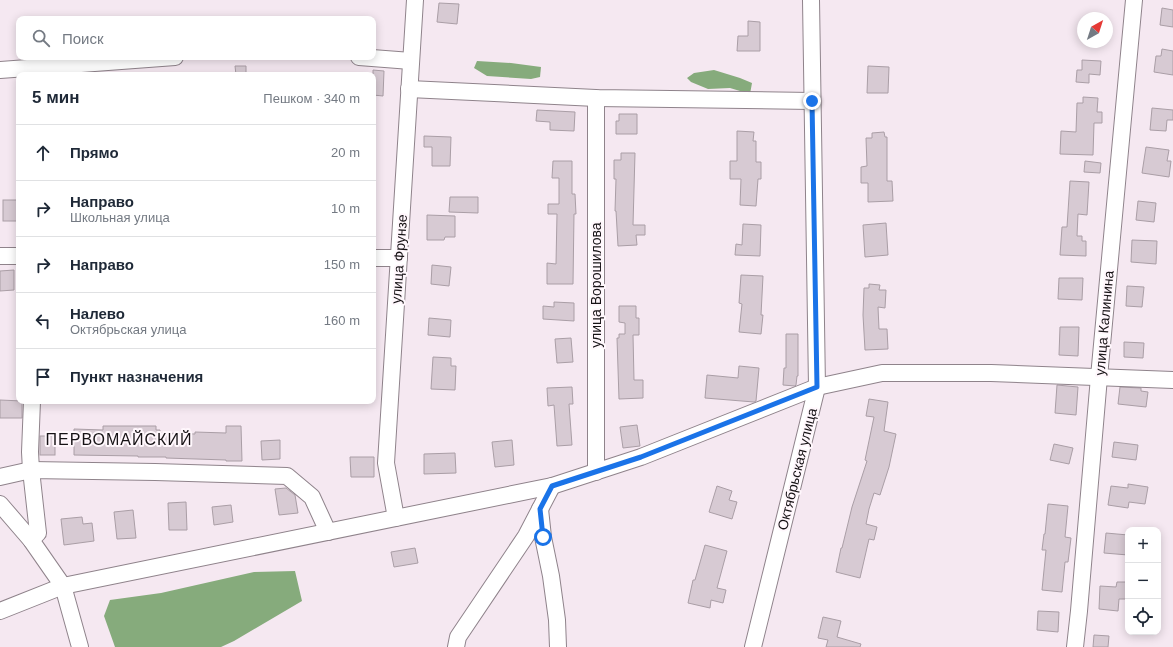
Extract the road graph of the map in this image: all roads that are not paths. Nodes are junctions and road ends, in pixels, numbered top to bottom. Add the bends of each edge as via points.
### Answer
1 (415, 0) edge
2 (811, 0) edge
3 (1134, 0) edge
4 (376, 59) edge
5 (135, 60) edge
6 (411, 62) junction
7 (0, 70) edge
8 (409, 89) junction
9 (596, 98) junction
10 (812, 101) junction
11 (0, 256) edge
12 (16, 256) edge
13 (376, 258) edge
14 (399, 258) junction
15 (1099, 377) junction
16 (1173, 380) edge
17 (817, 387) junction
18 (32, 404) edge
19 (31, 470) junction
20 (596, 472) junction
21 (0, 477) edge
22 (552, 486) junction
23 (0, 504) edge
24 (540, 509) junction
25 (396, 518) junction
26 (328, 532) junction
27 (31, 540) junction
28 (63, 586) junction
29 (0, 611) edge
30 (80, 647) edge
31 (456, 647) edge
32 (558, 647) edge
33 (753, 647) edge
34 (1074, 647) edge

1 - 6 street, улица Фрунзе
2 - 10 street, Октябрьская улица
3 - 15 street, улица Калинина
4 - 6 street
5 - 7 street
6 - 8 street, улица Фрунзе
8 - 9 street
8 - 14 street, улица Фрунзе
9 - 10 street
9 - 20 street, улица Ворошилова
10 - 17 street, Октябрьская улица
11 - 12 street
13 - 14 street
14 - 25 street, улица Фрунзе via 386,463
15 - 16 street
15 - 17 street via 991,373 882,373
15 - 34 street, улица Калинина
17 - 20 street via 641,457
17 - 33 street, Октябрьская улица
18 - 19 street
19 - 21 street
19 - 26 street via 287,476 312,497
19 - 27 street via 38,533
20 - 22 street
22 - 24 street
22 - 25 street
23 - 27 street
24 - 31 street via 526,536 458,638
24 - 32 street via 557,620
25 - 26 street
26 - 28 street
27 - 28 street
28 - 29 street
28 - 30 street

